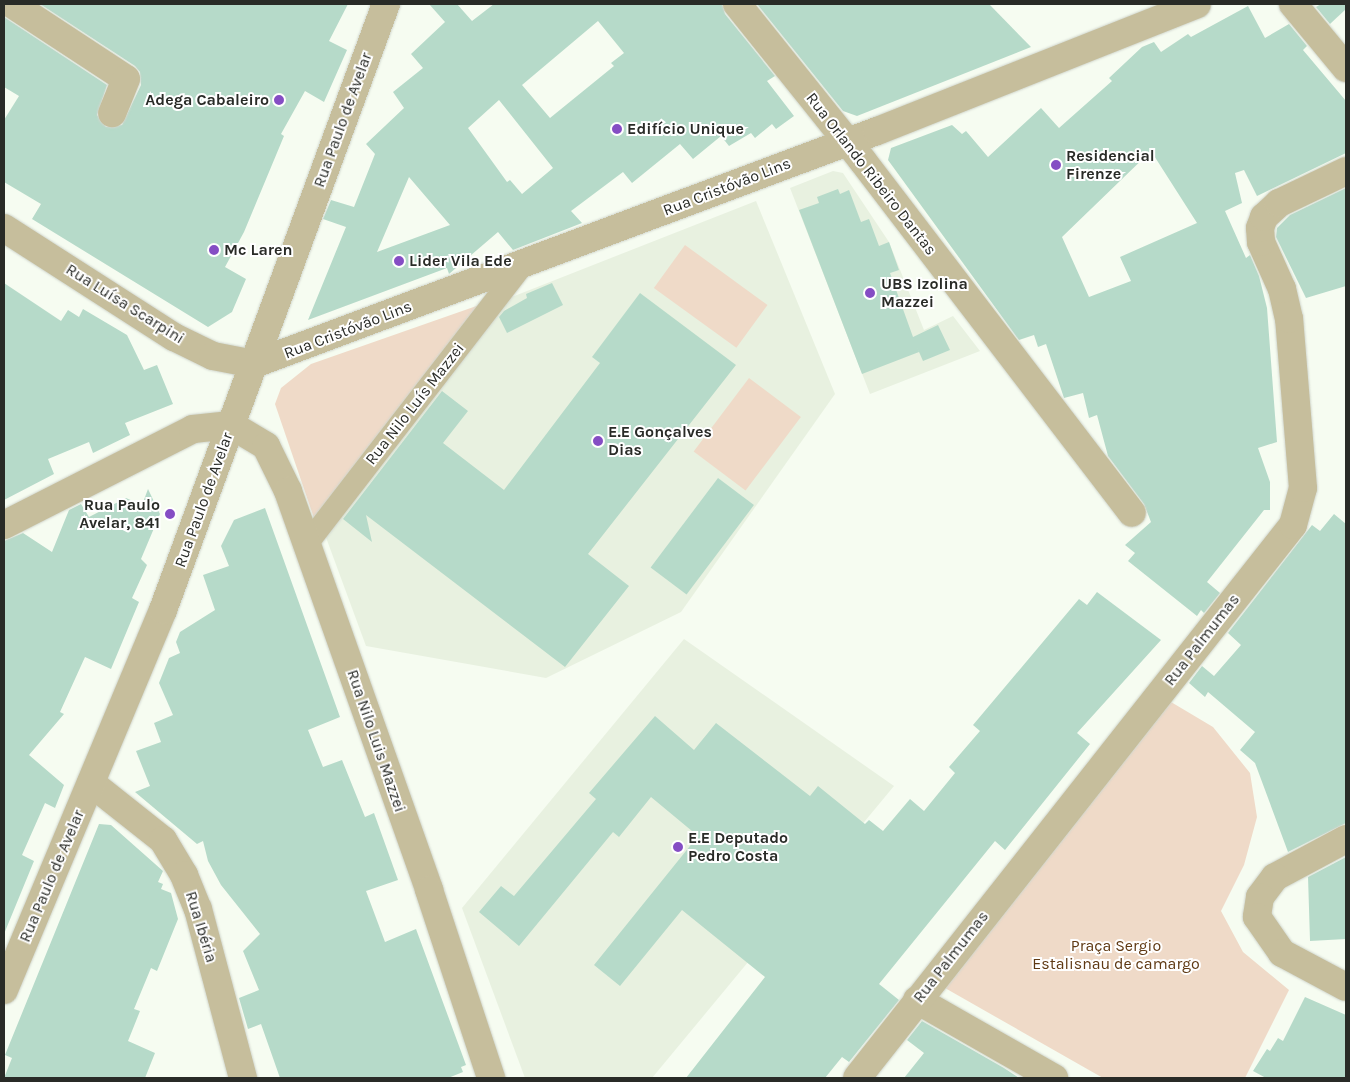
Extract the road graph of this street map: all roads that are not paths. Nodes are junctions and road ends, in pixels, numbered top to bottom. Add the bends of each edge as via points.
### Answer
1 (12, 4) edge
2 (386, 4) edge
3 (737, 4) edge
4 (1197, 4) edge
5 (1293, 4) edge
6 (1346, 68) edge
7 (112, 113) dead end
8 (847, 142) junction
9 (1346, 171) edge
10 (4, 228) edge
11 (523, 264) junction
12 (254, 364) junction
13 (231, 426) junction
14 (1132, 513) dead end
15 (4, 525) edge
16 (307, 544) junction
17 (91, 783) junction
18 (1346, 839) edge
19 (1346, 987) edge
20 (4, 990) edge
21 (917, 1000) junction
22 (242, 1078) edge
23 (491, 1078) edge
24 (857, 1078) edge
25 (1054, 1078) edge

1 - 7 street via 126,79
2 - 12 street, Rua Paulo de Avelar
3 - 8 street, Rua Orlando Ribeiro Dantas
4 - 8 street, Rua Cristóvão Lins
5 - 6 street
8 - 11 street, Rua Cristóvão Lins
8 - 14 street, Rua Orlando Ribeiro Dantas
9 - 21 street, Rua Palmumas via 1279,203 1264,217 1260,228 1261,242 1282,289 1289,319 1303,488 1293,525
10 - 12 street, Rua Luísa Scarpini via 174,336 213,356
11 - 12 street, Rua Cristóvão Lins
11 - 16 street, Rua Nilo Luís Mazzei
12 - 13 street, Rua Paulo de Avelar
13 - 15 street via 193,429
13 - 16 street, Rua Nilo Luis Mazzei via 266,446
13 - 17 street, Rua Paulo de Avelar via 164,610
16 - 23 street, Rua Nilo Luis Mazzei
17 - 20 street, Rua Paulo de Avelar
17 - 22 street, Rua Ibéria via 163,840 184,875 198,909
18 - 19 street via 1275,877 1260,896 1257,917 1282,953
21 - 24 street, Rua Palmumas
21 - 25 street

